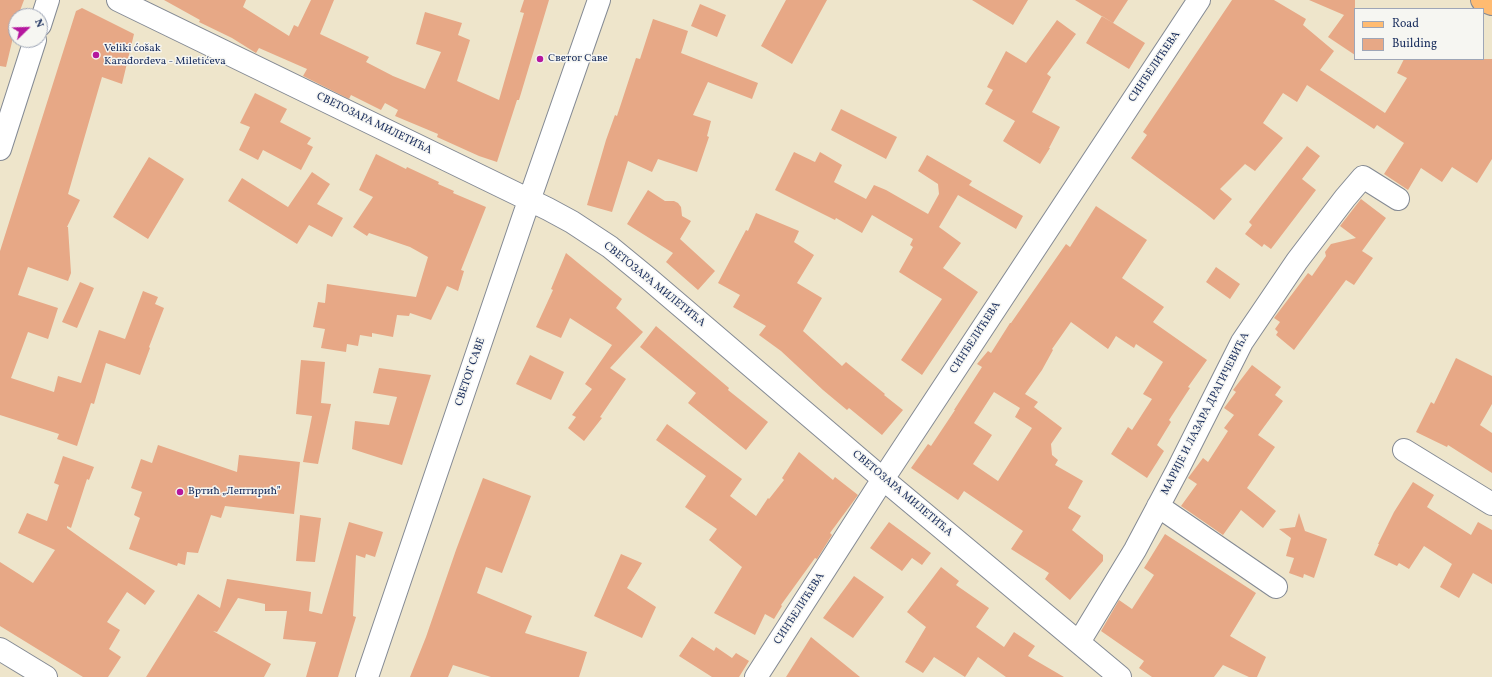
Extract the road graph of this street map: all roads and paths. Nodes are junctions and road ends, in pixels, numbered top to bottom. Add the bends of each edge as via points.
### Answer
1 (118, 0) edge
2 (599, 0) edge
3 (1200, 0) edge
4 (1482, 0) edge
5 (1492, 4) edge
6 (32, 48) edge
7 (0, 149) edge
8 (530, 200) junction
9 (1398, 200) dead end
10 (1404, 450) dead end
11 (883, 478) junction
12 (1492, 504) edge
13 (1158, 506) junction
14 (1276, 587) dead end
15 (1079, 642) junction
16 (0, 649) edge
17 (46, 677) edge
18 (367, 677) edge
19 (756, 677) edge
20 (1120, 677) edge

1 - 8 street, СВЕТОЗАРА МИЛЕТИЋА
2 - 8 street, СВЕТОГ САВЕ
3 - 11 street, СИНЂЕЛИЋЕВА
4 - 5 main road
6 - 7 street
8 - 11 street, СВЕТОЗАРА МИЛЕТИЋА via 572,222 610,247
8 - 18 street, СВЕТОГ САВЕ
9 - 13 street, МАРИЈЕ И ЛАЗАРА ДРАГИЧЕВИЋА via 1363,177 1346,198 1297,261 1242,342
10 - 12 street
11 - 15 street, СВЕТОЗАРА МИЛЕТИЋА
11 - 19 street, СИНЂЕЛИЋЕВА
13 - 14 street
13 - 15 street, МАРИЈЕ И ЛАЗАРА ДРАГИЧЕВИЋА via 1136,550
15 - 20 street, СВЕТОЗАРА МИЛЕТИЋА
16 - 17 street

